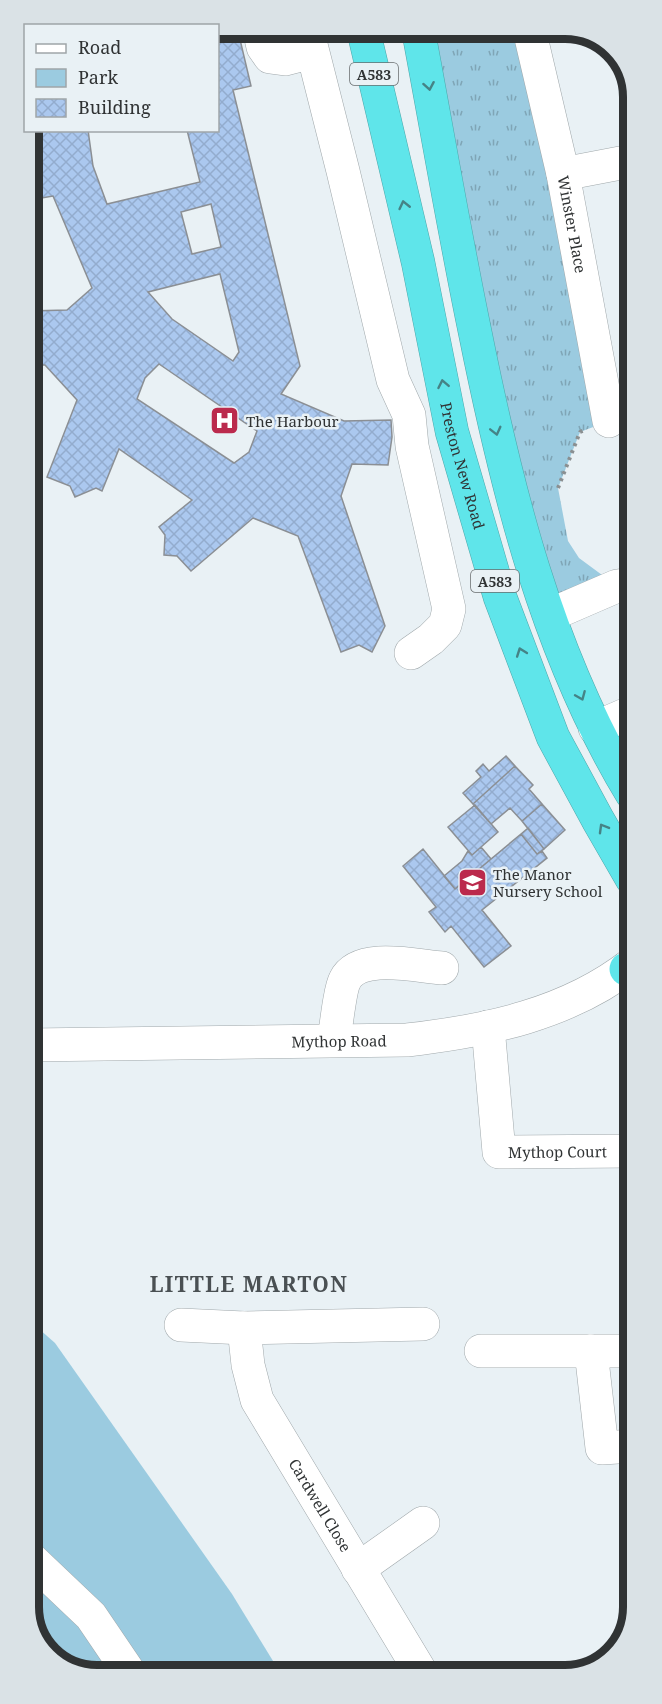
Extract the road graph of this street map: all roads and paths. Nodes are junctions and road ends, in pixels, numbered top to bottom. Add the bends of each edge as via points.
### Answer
1 (261, 39) edge
2 (365, 39) edge
3 (420, 39) edge
4 (531, 39) edge
5 (310, 40) edge
6 (623, 163) edge
7 (563, 174) junction
8 (609, 421) joint
9 (558, 488) dead end
10 (623, 585) edge
11 (550, 615) junction
12 (411, 653) dead end
13 (623, 716) edge
14 (595, 728) junction
15 (623, 778) edge
16 (623, 863) edge
17 (442, 968) dead end
18 (623, 972) edge
19 (488, 1028) junction
20 (334, 1040) junction
21 (39, 1046) edge
22 (623, 1151) edge
23 (423, 1324) dead end
24 (181, 1325) dead end
25 (244, 1328) junction
26 (481, 1351) dead end
27 (591, 1351) junction
28 (623, 1351) edge
29 (623, 1447) edge
30 (423, 1523) dead end
31 (39, 1567) edge
32 (358, 1569) junction
33 (124, 1665) edge
34 (417, 1665) edge

1 - 5 street via 270,57 285,59
16 -> 2 highway, Preston New Road / A583 via 554,737 500,597 452,432 418,262
3 -> 11 highway, A583 via 488,396 511,491
4 - 7 street, Winster Place
5 - 12 street via 383,343 385,392 409,415 412,446 452,625 445,625
6 - 7 street
7 - 8 street, Winster Place
8 - 9 path via 580,432
10 - 11 street
11 -> 14 highway, A583
13 - 14 street
14 - 15 highway, A583
17 - 20 street via 360,965 345,980
18 - 19 street, Mythop Road via 561,1006
19 - 20 street, Mythop Road via 407,1040
19 - 22 street, Mythop Court via 500,1152
20 - 21 street, Mythop Road
23 - 25 street
24 - 25 street
25 - 32 street, Cardwell Close via 257,1400
26 - 27 street
27 - 28 street
27 - 29 street via 602,1448
30 - 32 street
31 - 33 street via 91,1616
32 - 34 street, Cardwell Close

